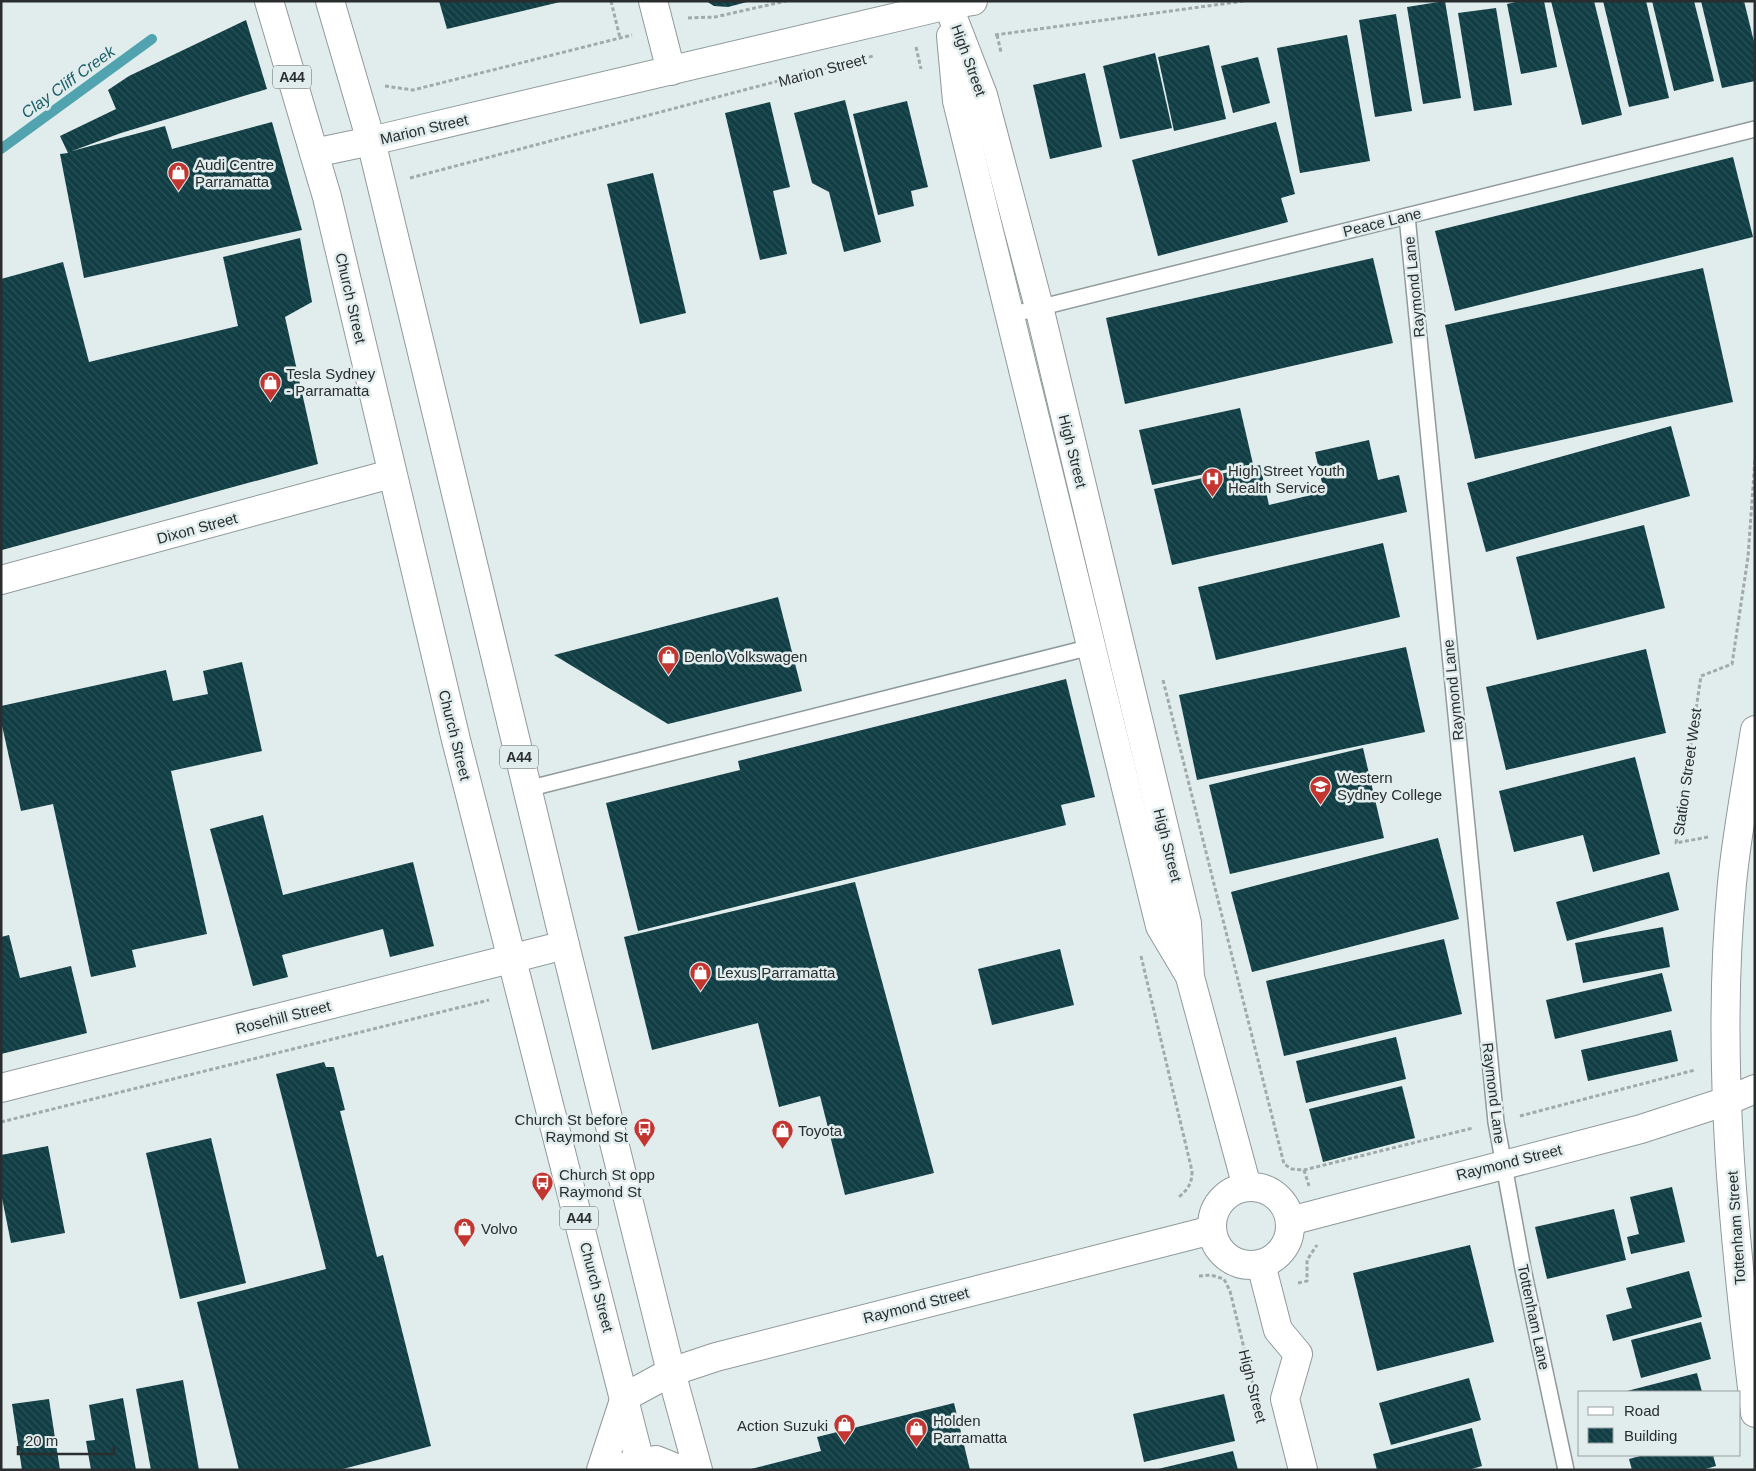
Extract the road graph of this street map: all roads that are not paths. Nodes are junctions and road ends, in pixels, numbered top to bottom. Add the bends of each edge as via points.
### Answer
1 (269, 1) edge
2 (330, 1) edge
3 (957, 2) edge
4 (657, 14) edge
5 (957, 42) junction
6 (671, 71) junction
7 (1755, 129) edge
8 (371, 141) junction
9 (314, 153) junction
10 (1407, 216) junction
11 (1039, 307) junction
12 (1010, 315) junction
13 (391, 474) junction
14 (1, 580) edge
15 (1111, 607) junction
16 (1083, 614) junction
17 (1091, 647) junction
18 (1127, 674) junction
19 (1100, 681) junction
20 (1755, 730) edge
21 (527, 789) junction
22 (565, 945) junction
23 (513, 957) junction
24 (1190, 977) junction
25 (1, 1088) edge
26 (1755, 1089) edge
27 (1727, 1101) junction
28 (1505, 1163) junction
29 (1247, 1188) junction
30 (1290, 1221) junction
31 (1212, 1230) junction
32 (1261, 1264) junction
33 (671, 1372) junction
34 (625, 1397) junction
35 (1755, 1414) edge
36 (642, 1466) edge
37 (601, 1470) edge
38 (608, 1470) edge
39 (681, 1470) edge
40 (698, 1470) edge
41 (1303, 1470) edge
42 (1566, 1470) edge

1 - 9 main road, Church Street / A44
2 - 8 main road, A44
3 - 5 main road, High Street
3 - 6 main road, Marion Street
4 - 6 main road
5 - 11 main road, High Street via 983,95
5 - 12 main road, High Street via 957,101
6 - 8 main road, Marion Street
7 - 10 lane, Peace Lane
8 - 9 main road, Marion Street
8 - 21 main road, A44
9 - 13 main road, Church Street / A44
10 - 11 lane, Peace Lane
10 - 28 lane, Raymond Lane via 1496,1122
11 - 12 lane, Peace Lane
11 - 15 main road, High Street
12 - 16 main road, High Street
13 - 14 main road, Dixon Street
13 - 23 main road, Church Street / A44
15 - 16 lane
15 - 18 main road, High Street
16 - 17 main road, High Street
17 - 19 main road, High Street
17 - 21 lane
18 - 19 lane
18 - 24 main road, High Street via 1187,923
19 - 24 main road, High Street via 1160,926
20 - 27 main road via 1731,900
21 - 22 main road, A44
22 - 23 main road, Rosehill Street
22 - 33 main road, A44
23 - 25 main road, Rosehill Street
23 - 34 main road, Church Street / A44
24 - 29 main road, High Street
26 - 27 main road, Raymond Street
27 - 28 main road, Raymond Street via 1641,1129
27 - 35 main road, Tottenham Street via 1744,1321
28 - 30 main road, Raymond Street
28 - 42 lane, Tottenham Lane
29 - 30 main road via 1267,1191 1278,1198
29 - 31 main road via 1230,1194 1221,1202
30 - 32 main road via 1287,1243 1276,1256
31 - 32 main road via 1219,1248 1227,1257 1250,1265
31 - 33 main road, Raymond Street via 716,1357
32 - 41 main road, High Street via 1278,1330 1298,1354 1285,1399
33 - 34 main road, Raymond Street
33 - 40 main road, A44
34 - 36 main road, Church Street / A44
34 - 37 main road
36 - 38 main road
36 - 39 main road via 656,1460

